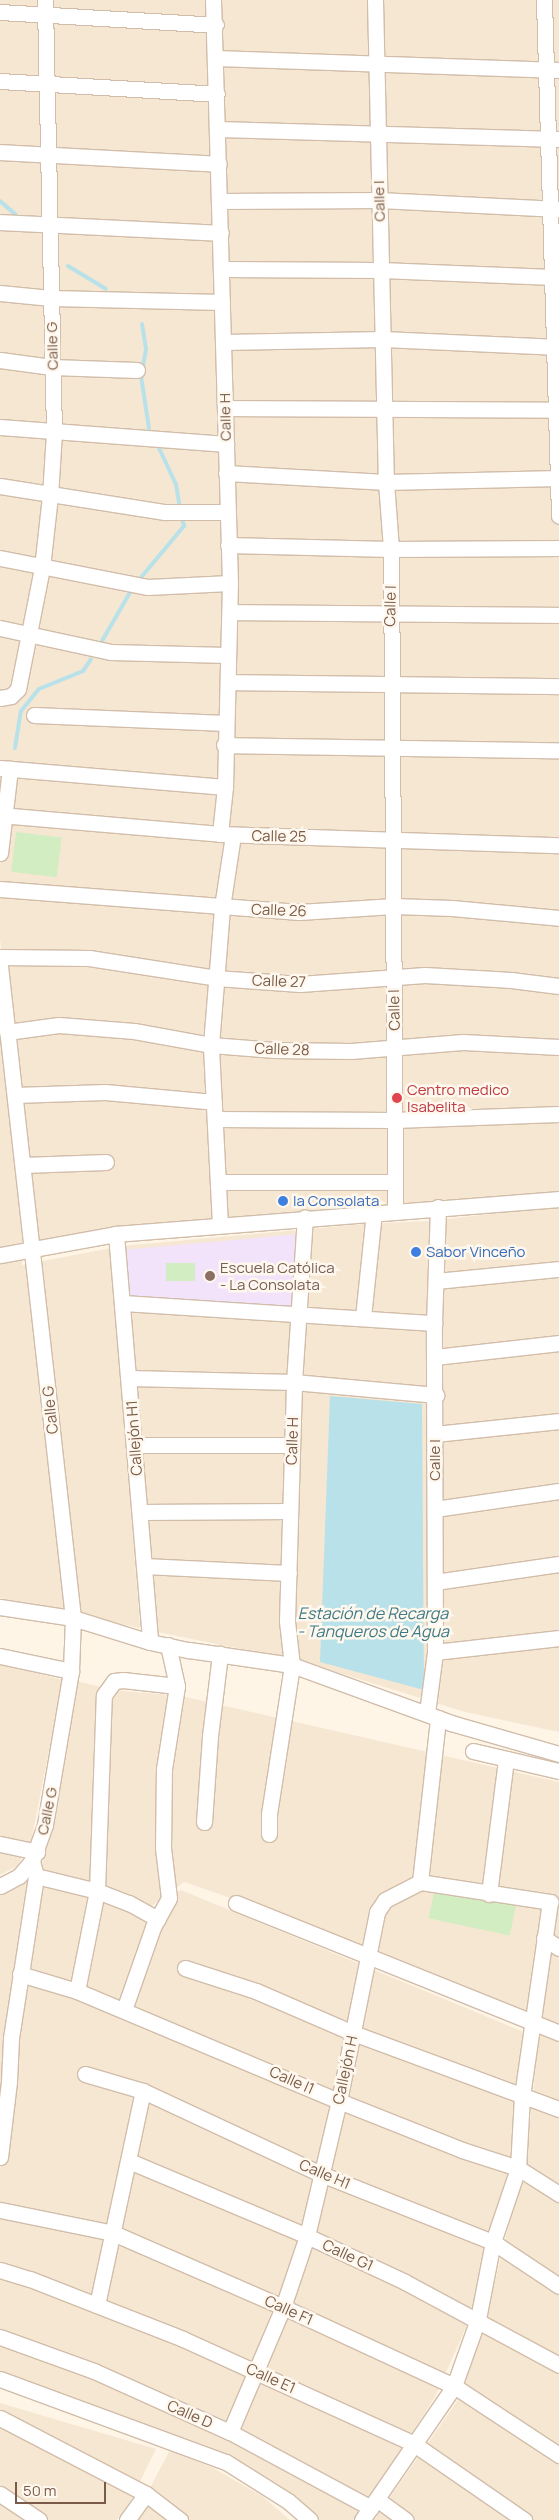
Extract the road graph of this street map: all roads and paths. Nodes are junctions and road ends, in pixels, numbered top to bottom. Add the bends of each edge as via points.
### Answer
1 (213, 0) edge
2 (375, 0) edge
3 (544, 0) edge
4 (45, 7) edge
5 (0, 12) edge
6 (216, 25) junction
7 (216, 58) junction
8 (376, 64) junction
9 (553, 70) edge
10 (0, 81) edge
11 (47, 83) junction
12 (217, 94) junction
13 (218, 129) junction
14 (378, 134) junction
15 (554, 139) edge
16 (0, 152) edge
17 (48, 156) junction
18 (219, 164) junction
19 (379, 200) junction
20 (220, 201) junction
21 (555, 209) edge
22 (0, 222) edge
23 (50, 225) junction
24 (221, 233) junction
25 (222, 269) junction
26 (381, 270) junction
27 (556, 277) edge
28 (0, 293) edge
29 (51, 298) junction
30 (222, 302) junction
31 (382, 339) junction
32 (223, 342) junction
33 (557, 348) edge
34 (0, 360) edge
35 (52, 367) junction
36 (137, 370) dead end
37 (226, 408) junction
38 (384, 408) junction
39 (558, 410) edge
40 (0, 427) edge
41 (54, 433) junction
42 (226, 444) junction
43 (226, 473) junction
44 (558, 478) edge
45 (386, 482) junction
46 (0, 486) edge
47 (50, 496) junction
48 (227, 512) junction
49 (559, 516) edge
50 (228, 545) junction
51 (559, 548) edge
52 (391, 549) junction
53 (0, 558) edge
54 (42, 568) junction
55 (230, 583) junction
56 (230, 612) junction
57 (389, 613) junction
58 (559, 615) edge
59 (0, 628) edge
60 (27, 634) junction
61 (227, 655) junction
62 (228, 682) junction
63 (390, 684) junction
64 (559, 686) edge
65 (0, 698) edge
66 (34, 715) dead end
67 (226, 723) junction
68 (224, 745) junction
69 (392, 747) junction
70 (559, 750) edge
71 (5, 769) edge
72 (226, 787) junction
73 (3, 816) edge
74 (227, 835) junction
75 (394, 839) junction
76 (559, 846) edge
77 (0, 853) edge
78 (0, 889) edge
79 (394, 906) junction
80 (222, 907) junction
81 (559, 918) edge
82 (0, 957) edge
83 (0, 966) edge
84 (394, 977) junction
85 (216, 978) junction
86 (559, 986) edge
87 (7, 1032) junction
88 (211, 1045) junction
89 (559, 1047) edge
90 (395, 1048) junction
91 (15, 1095) junction
92 (214, 1102) junction
93 (559, 1114) edge
94 (215, 1119) junction
95 (394, 1120) junction
96 (106, 1162) dead end
97 (23, 1165) junction
98 (218, 1182) junction
99 (395, 1182) junction
100 (559, 1199) edge
101 (438, 1207) junction
102 (395, 1211) junction
103 (374, 1213) junction
104 (305, 1217) junction
105 (220, 1224) junction
106 (116, 1234) junction
107 (34, 1251) junction
108 (0, 1255) edge
109 (559, 1269) edge
110 (436, 1281) junction
111 (123, 1302) junction
112 (299, 1314) junction
113 (363, 1317) junction
114 (434, 1323) junction
115 (559, 1343) edge
116 (435, 1357) junction
117 (130, 1378) junction
118 (294, 1382) junction
119 (436, 1395) junction
120 (559, 1421) edge
121 (435, 1434) junction
122 (135, 1445) junction
123 (292, 1445) junction
124 (559, 1491) edge
125 (435, 1509) junction
126 (290, 1511) junction
127 (140, 1512) junction
128 (559, 1564) edge
129 (144, 1566) junction
130 (288, 1573) junction
131 (435, 1582) junction
132 (0, 1607) edge
133 (72, 1618) junction
134 (559, 1638) edge
135 (150, 1642) junction
136 (168, 1645) junction
137 (435, 1652) junction
138 (220, 1654) junction
139 (0, 1656) edge
140 (292, 1665) junction
141 (72, 1671) junction
142 (177, 1686) junction
143 (432, 1716) junction
144 (473, 1750) dead end
145 (559, 1754) edge
146 (506, 1759) junction
147 (559, 1771) edge
148 (204, 1822) dead end
149 (269, 1834) dead end
150 (0, 1844) edge
151 (34, 1857) junction
152 (36, 1876) junction
153 (420, 1882) junction
154 (0, 1886) edge
155 (97, 1891) junction
156 (489, 1894) junction
157 (554, 1899) edge
158 (236, 1904) dead end
159 (158, 1920) junction
160 (544, 1938) junction
161 (559, 1948) edge
162 (368, 1958) junction
163 (185, 1968) dead end
164 (20, 1974) junction
165 (77, 1991) junction
166 (124, 2010) junction
167 (531, 2024) junction
168 (353, 2034) junction
169 (559, 2034) edge
170 (85, 2074) dead end
171 (143, 2091) junction
172 (522, 2096) junction
173 (339, 2101) junction
174 (559, 2109) edge
175 (2, 2142) edge
176 (0, 2157) edge
177 (129, 2161) junction
178 (518, 2168) junction
179 (321, 2174) junction
180 (559, 2194) edge
181 (0, 2210) edge
182 (113, 2233) junction
183 (307, 2236) junction
184 (493, 2242) junction
185 (0, 2270) edge
186 (559, 2286) edge
187 (97, 2305) junction
188 (283, 2307) junction
189 (478, 2319) junction
190 (0, 2337) edge
191 (557, 2361) edge
192 (256, 2372) junction
193 (0, 2378) edge
194 (454, 2386) junction
195 (0, 2418) edge
196 (230, 2432) junction
197 (414, 2444) junction
198 (559, 2455) edge
199 (0, 2494) edge
200 (146, 2494) junction
201 (370, 2509) edge
202 (39, 2520) edge
203 (127, 2520) edge
204 (180, 2520) edge
205 (310, 2520) edge
206 (406, 2520) edge
207 (524, 2520) edge

1 - 6 street, Calle H
2 - 8 street, Calle I
3 - 9 street
4 - 5 street
4 - 6 street
4 - 11 street, Calle G
6 - 7 street, Calle H
7 - 8 street
7 - 12 street, Calle H
8 - 9 street
8 - 14 street, Calle I
9 - 15 street
10 - 11 street
11 - 12 street
11 - 17 street, Calle G
12 - 13 street, Calle H
13 - 14 street
13 - 18 street, Calle H
14 - 15 street
14 - 19 street, Calle I
15 - 21 street
16 - 17 street
17 - 18 street
17 - 23 street, Calle G
18 - 20 street, Calle H
19 - 20 street
19 - 21 street
19 - 26 street, Calle I
20 - 24 street, Calle H
21 - 27 street
22 - 23 street
23 - 24 street
23 - 29 street, Calle G
24 - 25 street, Calle H
25 - 26 street
25 - 30 street, Calle H
26 - 27 street
26 - 31 street, Calle I
27 - 33 street
28 - 29 street
29 - 30 street
29 - 35 street, Calle G
30 - 32 street, Calle H
31 - 32 street
31 - 33 street
31 - 38 street, Calle I
32 - 37 street, Calle H
33 - 39 street
34 - 35 street
35 - 36 street
35 - 41 street, Calle G
37 - 38 street
37 - 42 street, Calle H
38 - 39 street
38 - 45 street, Calle I
39 - 44 street
40 - 41 street
41 - 42 street
41 - 47 street, Calle G
42 - 43 street, Calle H
43 - 45 street
43 - 48 street, Calle H
44 - 45 street
44 - 49 street
45 - 52 street, Calle I
46 - 47 street
47 - 48 street via 166,512
47 - 54 street, Calle G
48 - 50 street, Calle H
50 - 52 street
50 - 55 street, Calle H
51 - 52 street
52 - 57 street, Calle I
53 - 54 street
54 - 55 street via 148,587
54 - 60 street, Calle G
55 - 56 street, Calle H
56 - 57 street
56 - 61 street, Calle H
57 - 58 street
57 - 63 street, Calle I
59 - 60 street
60 - 61 street via 111,652
60 - 65 street, Calle G via 18,689 11,696
61 - 62 street, Calle H
62 - 63 street
62 - 67 street, Calle H
63 - 64 street
63 - 69 street, Calle I
66 - 67 street
67 - 68 street, Calle H
68 - 69 street
68 - 72 street, Calle H
69 - 70 street
69 - 75 street, Calle I
71 - 72 street
71 - 73 street
72 - 74 street, Calle H
73 - 74 street, Calle 25
73 - 77 street
74 - 75 street, Calle 25
74 - 80 street, Calle H
75 - 76 street, Calle 25
75 - 79 street, Calle I
78 - 80 street, Calle 26
79 - 80 street, Calle 26 via 299,912
79 - 81 street, Calle 26
79 - 84 street, Calle I
80 - 85 street, Calle H
82 - 85 street, Calle 27 via 89,958
83 - 87 street, Calle G
84 - 85 street, Calle 27 via 300,984
84 - 86 street, Calle 27 via 425,975
84 - 90 street, Calle I
85 - 88 street, Calle H
87 - 88 street, Calle 28 via 58,1025 134,1031
87 - 91 street, Calle G
88 - 90 street, Calle 28 via 341,1051
88 - 92 street, Calle H
89 - 90 street, Calle 28 via 463,1042
90 - 95 street, Calle I
91 - 92 street via 105,1092
91 - 97 street, Calle G
92 - 94 street, Calle H
93 - 95 street
94 - 95 street
94 - 98 street, Calle H
95 - 99 street, Calle I
96 - 97 street
97 - 107 street, Calle G
98 - 99 street
98 - 105 street, Calle H
99 - 102 street, Calle I
100 - 101 street
101 - 102 street
101 - 110 street, Calle I
102 - 103 street
103 - 104 street
103 - 113 street
104 - 105 street
104 - 112 street, Calle H
105 - 106 street
106 - 107 street
106 - 111 street, Callejón H1
107 - 108 street
107 - 133 street, Calle G
109 - 110 street
110 - 114 street, Calle I
111 - 112 street
111 - 117 street, Callejón H1
112 - 113 street
112 - 118 street, Calle H
113 - 114 street
114 - 116 street, Calle I
115 - 116 street
116 - 119 street, Calle I
117 - 118 street
117 - 122 street, Callejón H1
118 - 119 street
118 - 123 street, Calle H
119 - 121 street, Calle I
120 - 121 street
121 - 125 street, Calle I
122 - 123 street
122 - 127 street, Callejón H1
123 - 126 street, Calle H
124 - 125 street
125 - 131 street, Calle I
126 - 127 street
126 - 130 street, Calle H
127 - 129 street, Callejón H1
128 - 131 street
129 - 130 street
129 - 135 street, Callejón H1
130 - 140 street, Calle H via 287,1621
131 - 137 street, Calle I
132 - 133 street
133 - 135 street
133 - 141 street, Calle G
134 - 137 street
135 - 136 street
136 - 138 street
136 - 142 street
137 - 143 street, Calle I
138 - 140 street
138 - 148 street via 205,1781
139 - 141 street
140 - 143 street
140 - 149 street, Calle H
141 - 151 street, Calle G via 46,1825
142 - 155 street via 114,1681 104,1695
142 - 159 street via 164,1769 163,1848 169,1898
143 - 145 street via 523,1746
143 - 153 street
144 - 146 street
146 - 147 street
146 - 156 street
150 - 151 street
151 - 152 street
151 - 154 street via 19,1876
152 - 155 street
152 - 164 street
153 - 156 street
153 - 162 street, Callejón H via 384,1900 377,1912
155 - 159 street via 129,1903
155 - 165 street
156 - 157 street
157 - 160 street
158 - 162 street
159 - 166 street
160 - 161 street
160 - 167 street
162 - 167 street
162 - 168 street, Callejón H
163 - 168 street via 256,1991
164 - 165 street, Calle I1
164 - 175 street via 9,2052
165 - 166 street, Calle I1
166 - 173 street, Calle I1
167 - 169 street
167 - 172 street
168 - 172 street
168 - 173 street, Callejón H
170 - 171 street, Calle H1
171 - 177 street
171 - 179 street, Calle H1
172 - 174 street
172 - 178 street
173 - 178 street, Calle I1 via 462,2150
173 - 179 street, Callejón H
175 - 176 street
177 - 182 street
177 - 183 street, Calle G1
178 - 180 street, Calle I1
178 - 184 street
179 - 183 street, Callejón H
179 - 184 street, Calle H1
181 - 182 street, Calle F1
182 - 187 street
182 - 188 street, Calle F1
183 - 188 street, Callejón H
183 - 189 street, Calle G1
184 - 186 street, Calle H1
184 - 189 street
185 - 187 street, Calle E1
187 - 192 street, Calle E1
188 - 192 street, Callejón H
188 - 194 street, Calle F1
189 - 191 street, Calle G1
189 - 194 street
190 - 196 street, Calle D via 94,2371
192 - 196 street, Callejón H
192 - 197 street, Calle E1
193 - 205 street via 226,2462 288,2501
194 - 197 street
194 - 198 street, Calle F1
195 - 200 street
196 - 201 street, Calle D
197 - 201 street
197 - 207 street, Calle E1
199 - 202 street
200 - 203 street
200 - 204 street
201 - 206 street, Calle D

